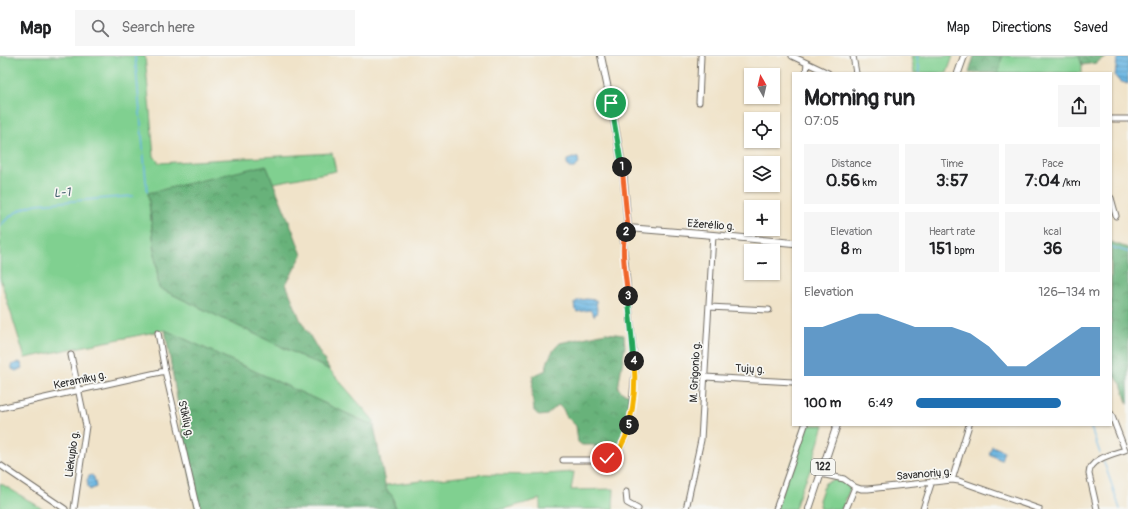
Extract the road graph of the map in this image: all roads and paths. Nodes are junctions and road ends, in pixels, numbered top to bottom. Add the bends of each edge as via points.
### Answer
1 (601, 56) edge
2 (701, 56) edge
3 (853, 56) edge
4 (964, 56) edge
5 (795, 57) edge
6 (807, 63) junction
7 (806, 72) edge
8 (826, 72) edge
9 (856, 72) edge
10 (958, 72) edge
11 (699, 102) dead end
12 (1112, 119) edge
13 (1128, 119) edge
14 (1112, 202) edge
15 (1116, 216) dead end
16 (628, 228) junction
17 (713, 235) junction
18 (792, 243) edge
19 (709, 307) junction
20 (769, 310) dead end
21 (158, 333) dead end
22 (71, 355) dead end
23 (165, 371) junction
24 (705, 377) junction
25 (792, 382) edge
26 (79, 391) junction
27 (0, 408) edge
28 (1112, 416) edge
29 (805, 426) edge
30 (837, 426) edge
31 (970, 426) edge
32 (1126, 450) edge
33 (563, 460) dead end
34 (0, 465) edge
35 (820, 474) junction
36 (952, 480) junction
37 (932, 482) junction
38 (855, 487) junction
39 (626, 492) dead end
40 (65, 509) edge
41 (74, 509) edge
42 (197, 509) edge
43 (638, 509) edge
44 (686, 509) edge
45 (776, 509) edge
46 (809, 509) edge
47 (846, 509) edge
48 (923, 509) edge
49 (1039, 509) edge
50 (1096, 509) edge

1 - 16 main road via 623,171
2 - 11 street
3 - 9 street
4 - 10 main road
5 - 6 street
6 - 7 street
6 - 8 street
12 - 13 street
14 - 15 street
16 - 17 main road, Ežerėlio g.
16 - 33 street via 623,238 635,379 626,436 618,453 607,458
17 - 18 main road, Ežerėlio g.
17 - 19 street, M. Grigonio g.
19 - 20 street
19 - 24 street, M. Grigonio g.
21 - 23 street, Stiklių g.
22 - 26 street, Liekupio g.
23 - 26 street, Keramikų g.
23 - 42 street, Stiklių g.
24 - 25 street, Tujų g.
24 - 44 street, M. Grigonio g. via 701,440
26 - 27 street, Keramikų g.
26 - 41 street, Liekupio g. via 86,430
28 - 32 street
29 - 45 street
30 - 35 main road, 122
31 - 36 street
32 - 50 street via 1104,457 1089,469
34 - 40 street
35 - 38 street via 844,479
35 - 46 main road, 122
36 - 37 street, Savanorių g.
36 - 49 street, Savanorių g.
37 - 38 street, Savanorių g. via 868,489
37 - 48 street
38 - 47 street
39 - 43 street via 627,503

